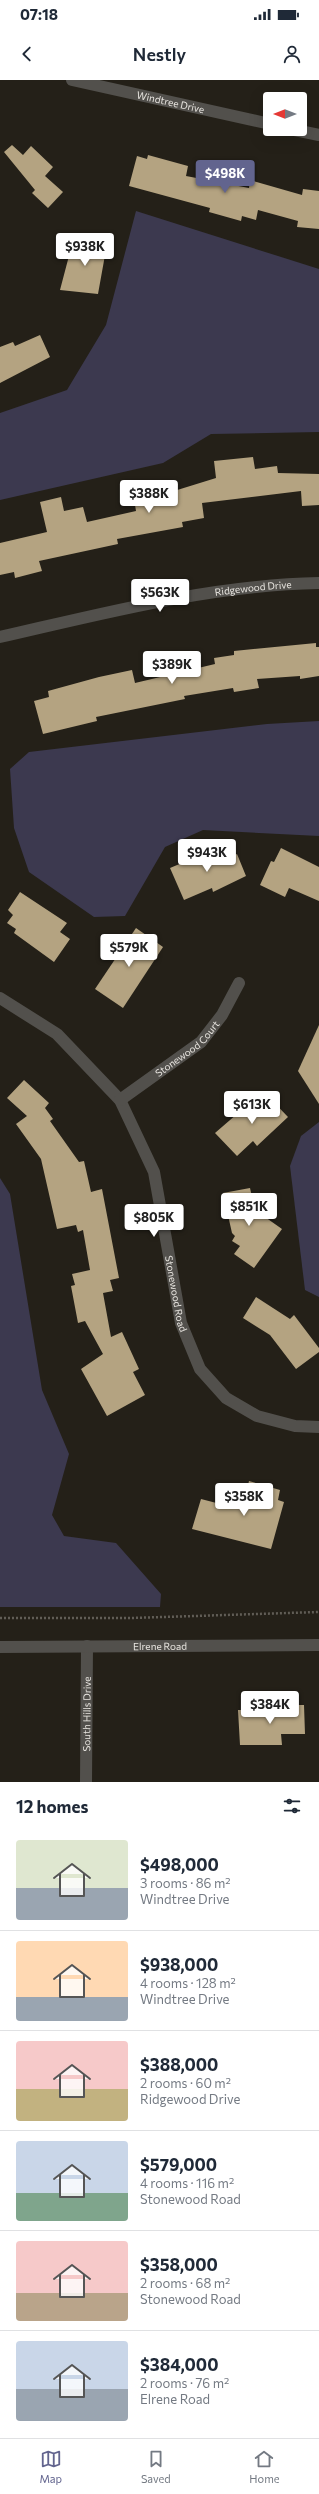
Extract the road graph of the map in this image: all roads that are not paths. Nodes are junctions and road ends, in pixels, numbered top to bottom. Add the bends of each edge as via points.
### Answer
1 (72, 80) edge
2 (263, 122) edge
3 (307, 133) edge
4 (319, 135) edge
5 (319, 583) edge
6 (0, 637) edge
7 (239, 983) dead end
8 (0, 998) edge
9 (120, 1100) junction
10 (319, 1427) edge
11 (319, 1645) edge
12 (87, 1646) junction
13 (0, 1647) edge
14 (86, 1782) edge

1 - 2 street, Windtree Drive
3 - 4 street
5 - 6 street, Ridgewood Drive via 284,584 152,602
7 - 9 street, Stonewood Court via 222,1014 201,1042
8 - 9 street, Stonewood Road via 56,1034
9 - 10 street, Stonewood Road via 154,1172 181,1323 200,1369 226,1398 257,1416 295,1426
11 - 12 street, Elrene Road
12 - 13 street, Elrene Road
12 - 14 street, South Hills Drive

